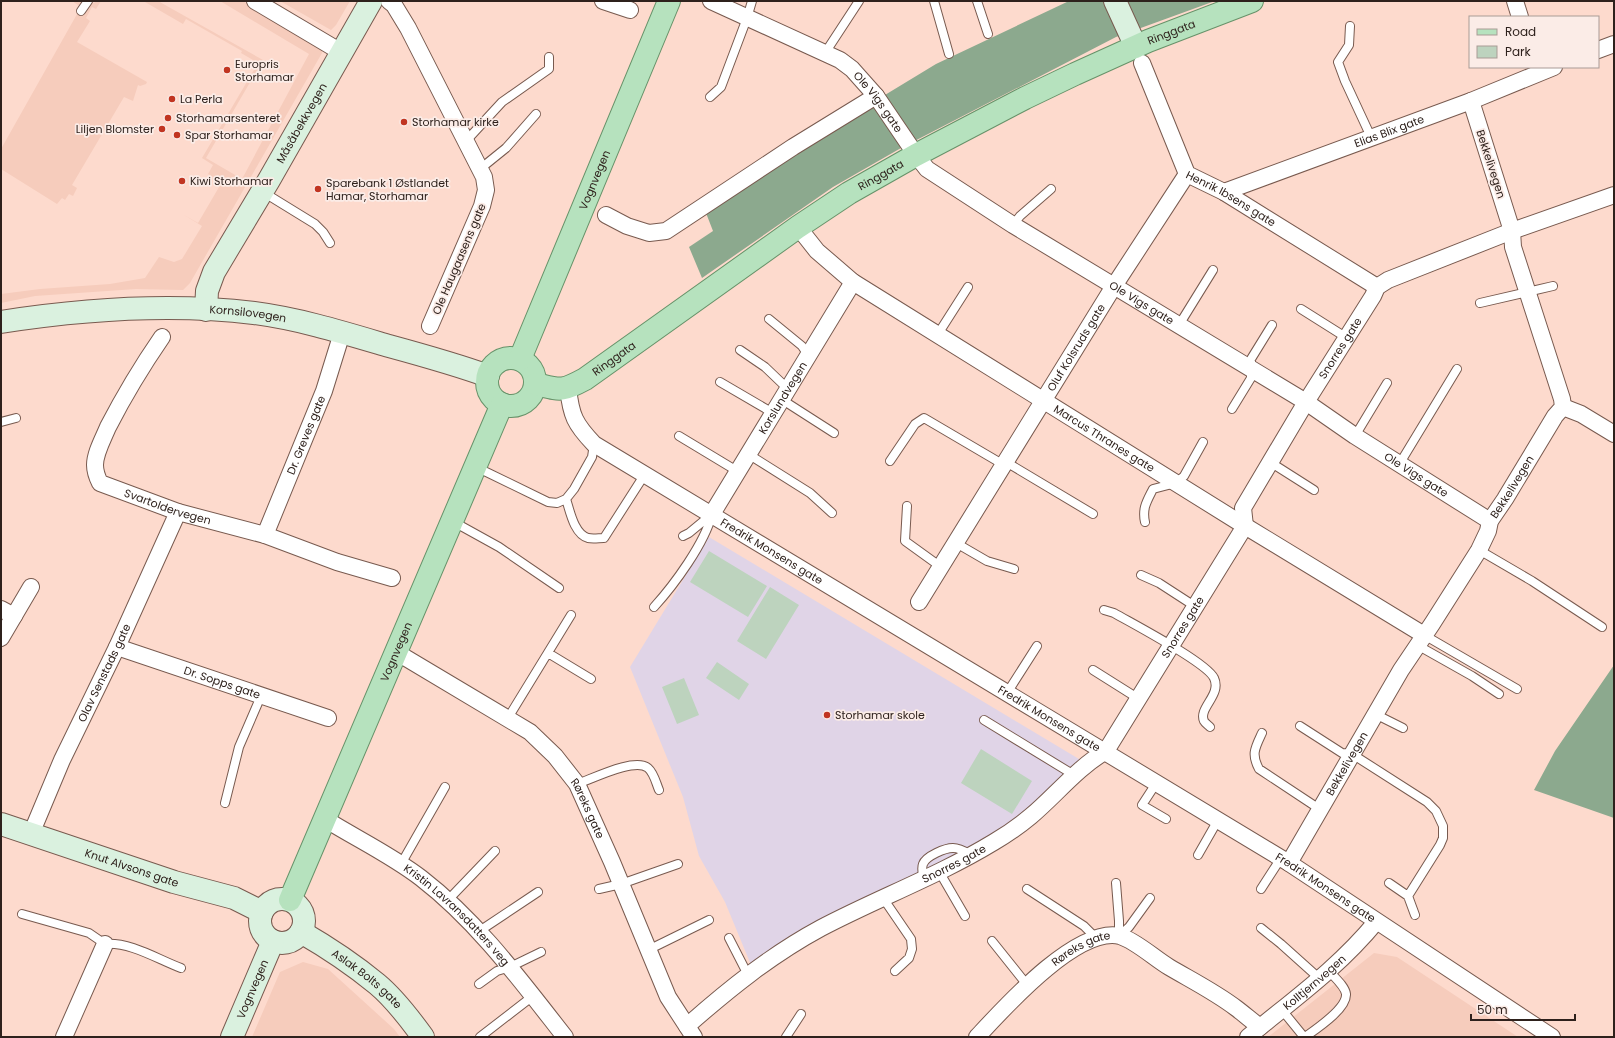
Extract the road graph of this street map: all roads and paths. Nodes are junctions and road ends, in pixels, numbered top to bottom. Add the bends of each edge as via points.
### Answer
1 (88, 1) edge
2 (255, 1) edge
3 (371, 1) edge
4 (389, 1) edge
5 (603, 1) edge
6 (669, 1) edge
7 (711, 1) edge
8 (752, 1) edge
9 (860, 1) edge
10 (934, 1) edge
11 (977, 1) edge
12 (1115, 1) edge
13 (1252, 1) edge
14 (1515, 1) edge
15 (630, 10) dead end
16 (81, 11) dead end
17 (1520, 16) edge
18 (747, 18) junction
19 (1350, 26) dead end
20 (988, 34) dead end
21 (1614, 44) edge
22 (1599, 50) edge
23 (342, 52) junction
24 (825, 53) junction
25 (949, 54) dead end
26 (1139, 55) junction
27 (549, 57) dead end
28 (1549, 68) edge
29 (1538, 70) edge
30 (876, 96) junction
31 (710, 97) dead end
32 (1471, 101) junction
33 (536, 114) dead end
34 (1371, 137) junction
35 (466, 141) junction
36 (916, 155) junction
37 (480, 169) junction
38 (1187, 174) junction
39 (1051, 189) dead end
40 (262, 192) junction
41 (1224, 192) junction
42 (1614, 195) edge
43 (606, 215) dead end
44 (1013, 225) junction
45 (798, 227) junction
46 (1512, 231) junction
47 (330, 243) dead end
48 (1213, 270) dead end
49 (853, 282) junction
50 (968, 286) dead end
51 (1114, 286) junction
52 (1377, 286) junction
53 (1553, 286) dead end
54 (1528, 293) junction
55 (1480, 304) dead end
56 (1301, 309) dead end
57 (206, 310) junction
58 (769, 319) dead end
59 (1, 322) edge
60 (1179, 325) junction
61 (1272, 325) dead end
62 (430, 326) dead end
63 (342, 333) junction
64 (938, 334) junction
65 (162, 337) dead end
66 (1347, 338) junction
67 (740, 350) dead end
68 (808, 355) junction
69 (520, 359) junction
70 (1251, 369) junction
71 (1457, 369) dead end
72 (488, 376) junction
73 (720, 382) dead end
74 (1387, 383) dead end
75 (536, 384) junction
76 (568, 388) junction
77 (784, 394) junction
78 (1045, 400) junction
79 (1306, 402) junction
80 (502, 404) junction
81 (1563, 407) junction
82 (1232, 409) dead end
83 (773, 413) junction
84 (16, 418) dead end
85 (1, 422) edge
86 (834, 433) dead end
87 (1614, 434) edge
88 (679, 436) dead end
89 (1355, 436) junction
90 (1203, 442) dead end
91 (594, 444) junction
92 (748, 454) junction
93 (890, 461) dead end
94 (1270, 462) junction
95 (1005, 463) junction
96 (1400, 463) junction
97 (475, 466) junction
98 (737, 471) junction
99 (646, 474) junction
100 (1176, 483) junction
101 (1314, 490) dead end
102 (566, 499) junction
103 (907, 506) dead end
104 (178, 512) junction
105 (832, 513) dead end
106 (712, 514) junction
107 (1093, 514) dead end
108 (452, 520) junction
109 (1490, 521) junction
110 (1145, 522) dead end
111 (1245, 526) junction
112 (265, 535) junction
113 (682, 536) dead end
114 (956, 543) junction
115 (1479, 550) junction
116 (941, 567) junction
117 (1014, 569) dead end
118 (1141, 575) dead end
119 (392, 578) dead end
120 (31, 587) dead end
121 (559, 588) dead end
122 (919, 602) dead end
123 (654, 607) dead end
124 (1196, 607) junction
125 (1104, 610) dead end
126 (8, 612) edge
127 (571, 615) dead end
128 (1602, 626) dead end
129 (1, 638) edge
130 (1421, 640) junction
131 (1037, 646) dead end
132 (117, 647) junction
133 (1171, 647) junction
134 (548, 653) junction
135 (396, 654) junction
136 (1093, 670) dead end
137 (591, 679) dead end
138 (1517, 689) dead end
139 (1007, 693) junction
140 (1499, 694) dead end
141 (261, 696) junction
142 (1139, 699) junction
143 (1375, 714) junction
144 (328, 718) dead end
145 (508, 718) junction
146 (984, 720) dead end
147 (1300, 726) dead end
148 (1210, 727) dead end
149 (1404, 728) dead end
150 (1262, 733) dead end
151 (1106, 752) junction
152 (1352, 754) junction
153 (1074, 775) junction
154 (1157, 782) junction
155 (577, 784) junction
156 (446, 787) dead end
157 (659, 790) dead end
158 (225, 803) dead end
159 (1320, 810) junction
160 (325, 819) junction
161 (1166, 819) dead end
162 (1218, 820) junction
163 (1, 824) edge
164 (31, 834) junction
165 (495, 851) dead end
166 (972, 855) junction
167 (1198, 855) dead end
168 (1285, 860) junction
169 (401, 864) junction
170 (678, 864) dead end
171 (940, 872) junction
172 (924, 880) junction
173 (1116, 883) dead end
174 (1389, 883) dead end
175 (621, 884) junction
176 (599, 889) dead end
177 (1261, 889) dead end
178 (1027, 890) dead end
179 (538, 892) dead end
180 (1408, 896) junction
181 (883, 898) junction
182 (1150, 898) dead end
183 (290, 900) junction
184 (448, 900) junction
185 (262, 912) junction
186 (22, 914) dead end
187 (1415, 915) dead end
188 (965, 916) dead end
189 (709, 920) dead end
190 (1376, 922) junction
191 (1261, 928) dead end
192 (301, 932) junction
193 (478, 932) junction
194 (1119, 936) junction
195 (729, 938) dead end
196 (1096, 939) junction
197 (273, 941) junction
198 (992, 941) dead end
199 (105, 944) junction
200 (648, 950) junction
201 (541, 952) dead end
202 (510, 967) junction
203 (181, 968) dead end
204 (895, 971) dead end
205 (748, 975) junction
206 (1325, 975) junction
207 (479, 984) dead end
208 (1028, 986) junction
209 (533, 996) junction
210 (1282, 1010) junction
211 (801, 1014) dead end
212 (690, 1031) edge
213 (1254, 1032) edge
214 (480, 1036) edge
215 (64, 1037) edge
216 (232, 1037) edge
217 (423, 1037) edge
218 (565, 1037) edge
219 (786, 1037) edge
220 (977, 1037) edge
221 (1305, 1037) edge
222 (1552, 1037) edge

1 - 16 lane
2 - 23 street
3 - 23 main road, Måsåbekkvegen
4 - 35 street, Ole Haugaasens gate via 408,28
5 - 15 street
6 - 69 main road, Vognvegen
7 - 18 street, Ole Vigs gate
8 - 18 lane
9 - 24 lane
10 - 25 lane
11 - 20 lane
12 - 26 main road
13 - 26 main road, Ringgata via 1148,41
14 - 17 street
18 - 24 street, Ole Vigs gate
18 - 31 lane via 721,87
19 - 34 lane via 1349,45 1338,62
21 - 22 street
23 - 40 main road, Måsåbekkvegen
24 - 30 street, Ole Vigs gate via 852,69
26 - 36 main road, Ringgata via 1025,98
26 - 38 street, Henrik Ibsens gate
27 - 35 lane via 549,69 502,102
28 - 29 street, Elias Blix gate
29 - 32 street, Elias Blix gate
30 - 36 street, Ole Vigs gate
30 - 43 street via 666,231 649,233 627,226
32 - 34 street, Elias Blix gate
32 - 46 street, Bekkelivegen
33 - 37 lane via 506,148
34 - 41 street, Elias Blix gate
35 - 37 street, Ole Haugaasens gate
36 - 44 street, Ole Vigs gate via 927,169
36 - 45 main road, Ringgata via 849,193
37 - 62 street, Ole Haugaasens gate via 486,190 482,206
38 - 41 street, Henrik Ibsens gate
38 - 51 street, Oluf Kolsruds gate
39 - 44 lane
40 - 47 lane via 315,224
40 - 57 main road, Måsåbekkvegen via 214,272 207,291
41 - 52 street, Henrik Ibsens gate
42 - 46 street
44 - 51 street, Ole Vigs gate
45 - 49 street, Marcus Thranes gate via 817,251
45 - 76 main road, Ringgata via 591,375
46 - 52 street
46 - 54 street, Bekkelivegen via 1513,247
48 - 60 lane
49 - 64 street, Marcus Thranes gate
49 - 68 street, Korslundvegen
50 - 64 lane
51 - 60 street, Ole Vigs gate
51 - 78 street, Oluf Kolsruds gate
52 - 66 street, Snorres gate
53 - 54 lane
54 - 55 lane via 1521,292
54 - 81 street, Bekkelivegen
56 - 66 lane
57 - 59 main road, Kornsilovegen via 108,309
57 - 63 main road, Kornsilovegen via 254,313
58 - 68 lane via 802,346
60 - 70 street, Ole Vigs gate
61 - 70 lane via 1251,359
63 - 72 main road, Kornsilovegen via 463,366
63 - 112 street, Dr. Greves gate via 324,391
64 - 78 street, Marcus Thranes gate
65 - 104 street, Svartoldervegen via 120,403 101,442 95,464 100,483
66 - 79 street, Snorres gate
67 - 77 lane via 765,368
68 - 77 street, Korslundvegen
69 - 72 main road via 505,358 498,361 490,369
69 - 75 main road via 534,372
70 - 79 street, Ole Vigs gate
70 - 82 lane via 1251,378
71 - 96 lane
72 - 80 main road via 490,394
73 - 83 lane
74 - 89 lane
75 - 76 main road via 559,389
75 - 80 main road via 525,402 511,406
76 - 91 street, Fredrik Monsens gate via 570,409 576,422
77 - 83 street, Korslundvegen
77 - 86 lane
78 - 95 street, Oluf Kolsruds gate
78 - 100 street, Marcus Thranes gate
79 - 89 street, Ole Vigs gate
79 - 94 street, Snorres gate
80 - 97 main road, Vognvegen
81 - 87 street via 1581,414
81 - 109 street, Bekkelivegen
83 - 92 street, Korslundvegen
84 - 85 lane
88 - 98 lane
89 - 96 street, Ole Vigs gate
90 - 100 lane via 1184,476
91 - 99 street, Fredrik Monsens gate
91 - 102 lane via 592,457 574,490
92 - 98 street, Korslundvegen
92 - 105 lane via 810,493
93 - 95 lane via 916,424 924,418
94 - 101 lane
94 - 111 street, Snorres gate via 1243,508
95 - 107 lane
95 - 114 street, Oluf Kolsruds gate
96 - 109 street, Ole Vigs gate
97 - 102 lane via 548,502 557,503
97 - 108 main road, Vognvegen
98 - 106 street, Korslundvegen
99 - 102 lane via 604,538 588,538 581,534
99 - 106 street, Fredrik Monsens gate
100 - 110 lane via 1153,490 1143,512
100 - 111 street, Marcus Thranes gate
103 - 116 lane via 905,541
104 - 112 street, Svartoldervegen
104 - 132 street, Olav Senstads gate
106 - 113 lane
106 - 123 lane via 709,528 671,587
106 - 139 street, Fredrik Monsens gate
108 - 121 lane via 499,546
108 - 135 main road, Vognvegen
109 - 115 street, Bekkelivegen
111 - 124 street, Snorres gate
111 - 130 street, Marcus Thranes gate
112 - 119 street, Svartoldervegen via 337,562
114 - 116 street, Oluf Kolsruds gate
114 - 117 lane via 987,561
115 - 128 lane
115 - 130 street, Bekkelivegen
116 - 122 street, Oluf Kolsruds gate
118 - 124 lane via 1159,583
120 - 126 street
124 - 133 street, Snorres gate
125 - 133 lane via 1114,613
126 - 129 street
127 - 134 lane
130 - 138 lane
130 - 140 lane
130 - 143 street, Bekkelivegen
131 - 139 lane
132 - 141 street, Dr. Sopps gate
132 - 164 street, Olav Senstads gate via 62,760
133 - 142 street, Snorres gate
133 - 148 lane via 1204,667 1214,678 1215,692 1203,715 1204,721
134 - 137 lane
134 - 145 lane
135 - 145 street, Røreks gate
135 - 160 main road, Vognvegen
136 - 142 lane
139 - 151 street, Fredrik Monsens gate
141 - 144 street, Dr. Sopps gate
141 - 158 lane via 240,747
142 - 151 street, Snorres gate
143 - 149 lane
143 - 152 street, Bekkelivegen
145 - 155 street, Røreks gate via 530,732 555,756
146 - 153 lane
147 - 152 lane via 1342,753
150 - 159 lane via 1254,751 1254,760 1259,769
151 - 153 street, Snorres gate via 1091,760
151 - 154 street, Fredrik Monsens gate
152 - 159 street, Bekkelivegen
152 - 180 lane via 1427,802 1440,818 1444,833 1440,845
153 - 166 street, Snorres gate via 1030,817
154 - 161 lane via 1142,805
154 - 162 street, Fredrik Monsens gate
155 - 157 lane via 631,764 641,764 652,772
155 - 175 street, Røreks gate
156 - 169 lane
159 - 168 street, Bekkelivegen
160 - 169 street, Kristin Lavransdatters veg
160 - 183 main road, Vognvegen
162 - 167 lane
162 - 168 street, Fredrik Monsens gate
163 - 164 main road, Knut Alvsons gate
164 - 185 main road, Knut Alvsons gate via 174,882 234,898
165 - 184 lane
166 - 171 street, Snorres gate
166 - 172 lane via 953,848 937,854 926,860 923,865
168 - 177 lane
168 - 190 street, Fredrik Monsens gate
169 - 184 street, Kristin Lavransdatters veg
170 - 175 lane
171 - 172 street, Snorres gate
171 - 188 lane
172 - 181 street, Snorres gate
173 - 194 lane
174 - 180 lane
175 - 176 lane
175 - 200 street, Røreks gate
178 - 196 lane via 1084,926
179 - 193 lane
180 - 187 lane
181 - 204 lane via 911,939 910,958
181 - 205 street, Snorres gate via 821,928 775,955
182 - 194 lane via 1129,927
183 - 185 main road via 277,899 265,906
183 - 192 main road via 302,910 304,925
184 - 193 street, Kristin Lavransdatters veg
185 - 197 main road via 260,926 267,938
186 - 199 lane via 89,933
189 - 200 lane
190 - 206 street, Kolltjernvegen
190 - 222 street, Fredrik Monsens gate
191 - 206 lane
192 - 197 main road via 286,943
192 - 217 main road, Aslak Bolts gate via 378,985
193 - 202 street, Kristin Lavransdatters veg
194 - 196 street, Røreks gate
194 - 213 street, Røreks gate via 1133,942 1155,959 1236,1008
195 - 205 lane
196 - 208 street, Røreks gate via 1080,945 1052,963
197 - 216 main road, Vognvegen
198 - 208 lane
199 - 203 lane via 125,946
199 - 215 street
200 - 212 street, Røreks gate via 668,997
201 - 202 lane
202 - 207 lane via 497,971
202 - 209 street, Kristin Lavransdatters veg
205 - 212 street, Snorres gate via 730,988
206 - 210 street, Kolltjernvegen
206 - 221 lane via 1343,987 1346,994 1344,1002 1337,1012
208 - 220 street, Røreks gate
209 - 214 lane
209 - 218 street, Kristin Lavransdatters veg
210 - 213 street, Kolltjernvegen
210 - 221 lane
211 - 219 lane

